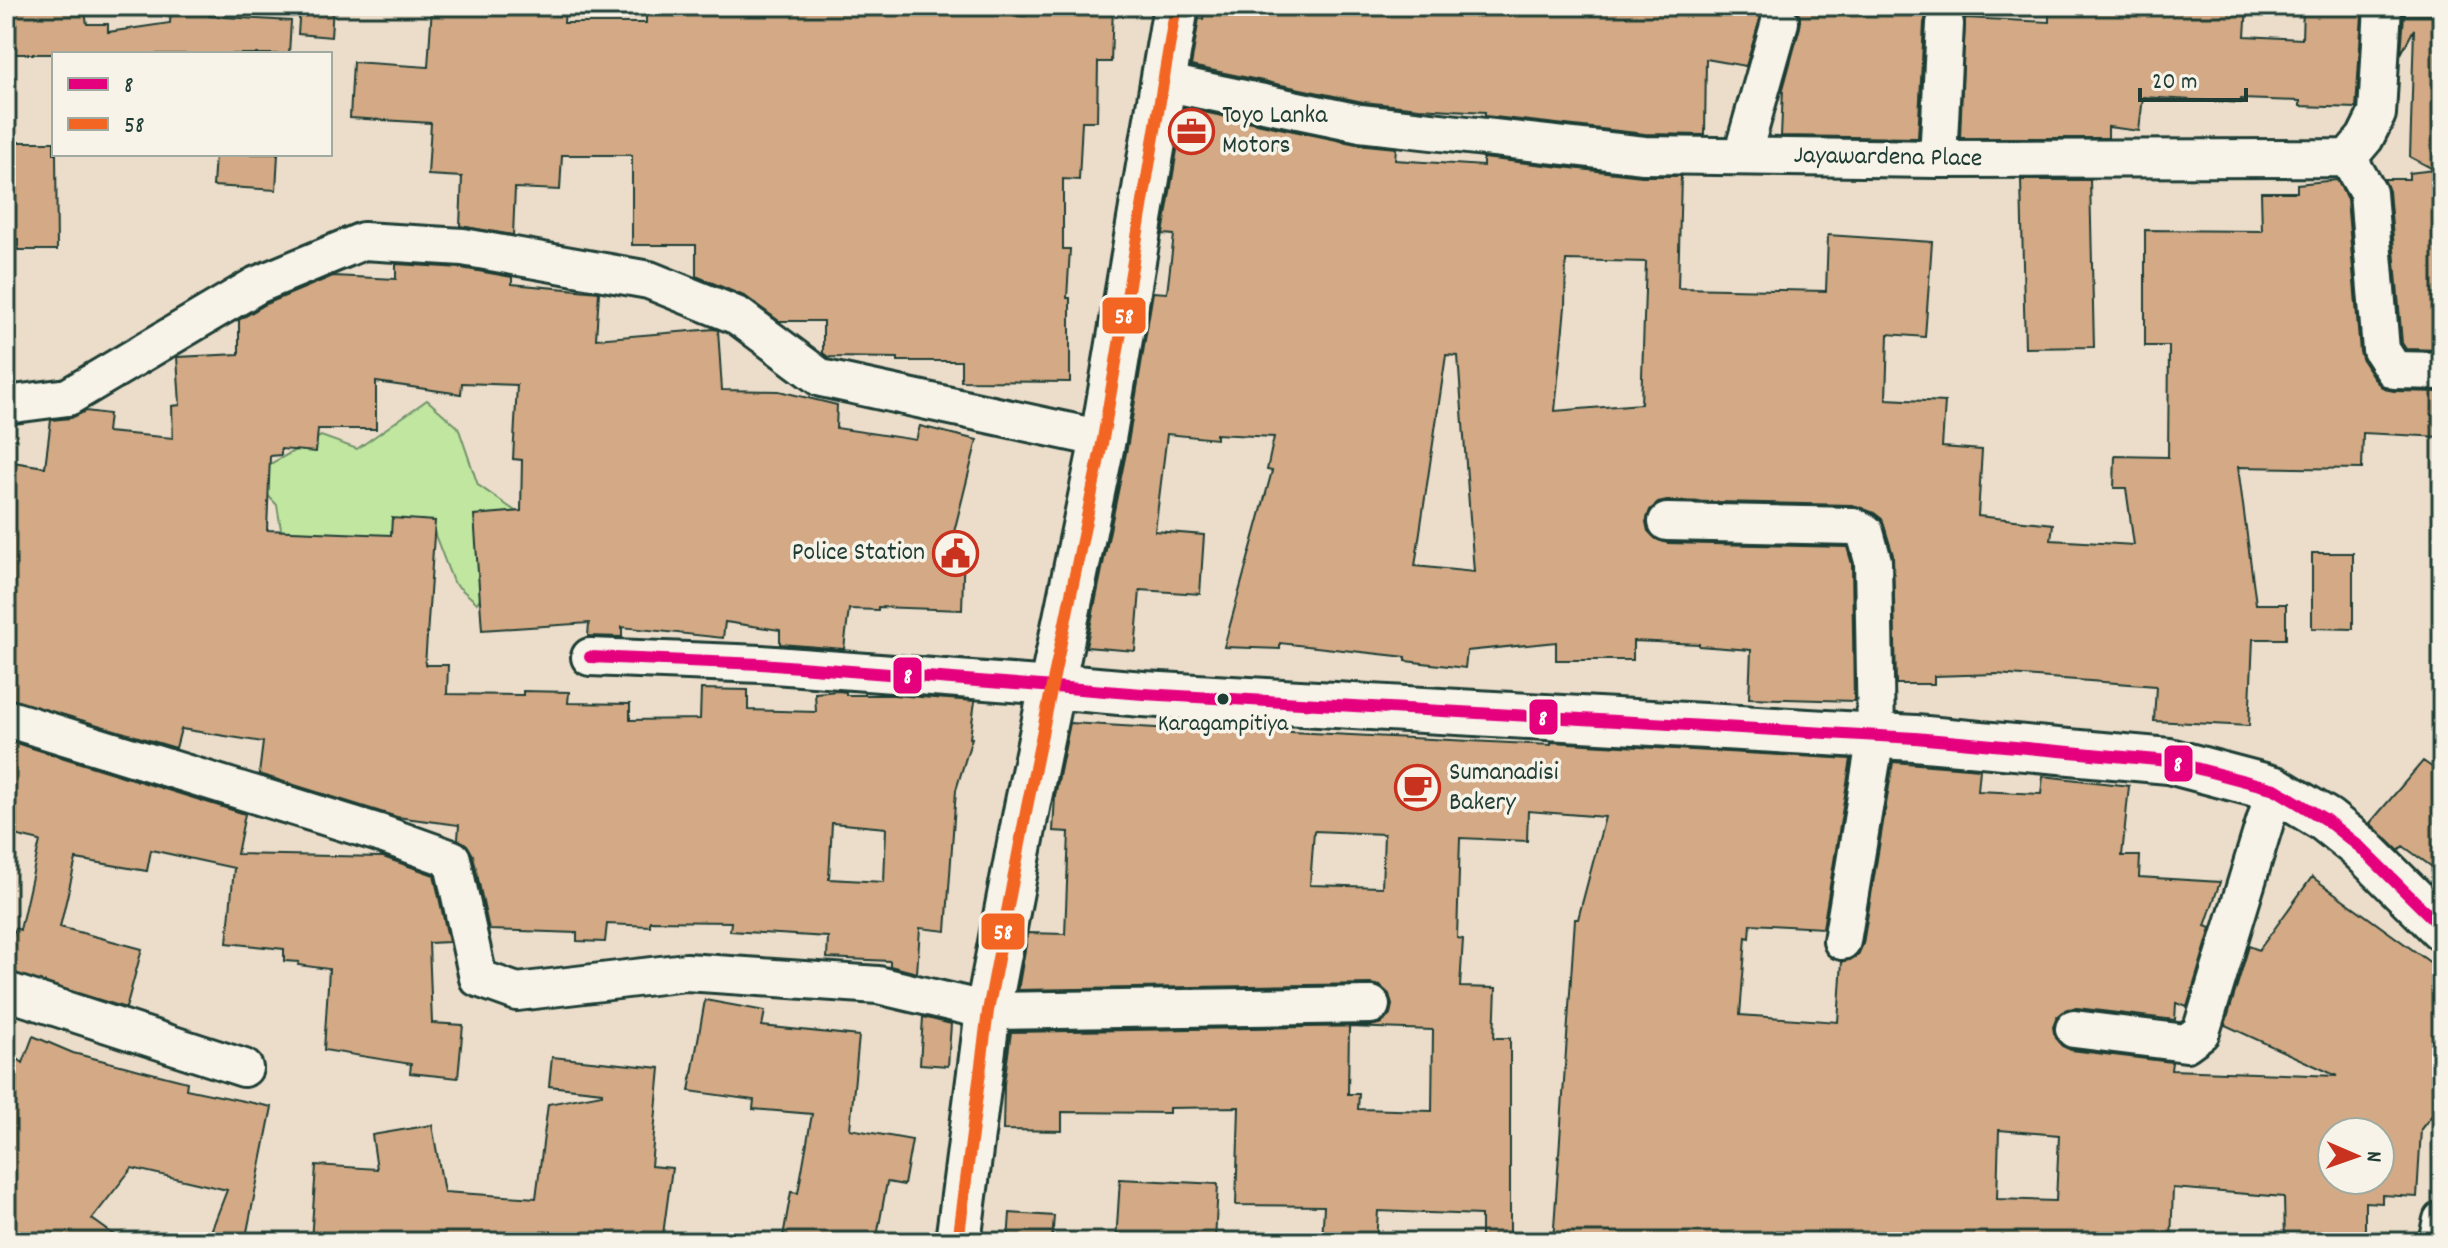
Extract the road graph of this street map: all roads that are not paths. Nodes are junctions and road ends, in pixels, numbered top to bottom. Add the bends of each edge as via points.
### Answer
1 (1176, 6) edge
2 (2383, 6) edge
3 (1780, 22) dead end
4 (1945, 24) dead end
5 (1163, 82) junction
6 (1742, 156) junction
7 (2348, 158) junction
8 (1938, 159) junction
9 (2442, 371) edge
10 (6, 405) edge
11 (1103, 439) junction
12 (1667, 522) dead end
13 (590, 657) dead end
14 (1051, 686) junction
15 (6, 718) edge
16 (1876, 736) junction
17 (2275, 789) junction
18 (2442, 928) edge
19 (1842, 941) dead end
20 (6, 991) edge
21 (1371, 1005) dead end
22 (988, 1011) junction
23 (2074, 1029) dead end
24 (244, 1068) dead end
25 (2442, 1220) edge
26 (958, 1242) edge
27 (2437, 1242) edge

1 - 5 main road
2 - 7 street via 2377,114
3 - 6 street
4 - 8 street
5 - 6 street, Jayawardena Place via 1360,123 1644,155
5 - 11 main road
6 - 8 street, Jayawardena Place
7 - 8 street, Jayawardena Place
7 - 9 street via 2368,193 2381,350 2394,370
10 - 11 street via 68,397 257,285 363,241 463,247 649,280 738,316 821,378
11 - 14 main road
12 - 16 street via 1853,526 1865,532 1873,561
13 - 14 street
14 - 16 main road
14 - 22 main road
15 - 22 street via 452,859 478,978 517,992 686,972 878,985
16 - 17 main road via 2169,761
16 - 19 street
17 - 18 main road via 2361,848
17 - 23 street via 2201,1032 2186,1043
20 - 24 street
21 - 22 street
22 - 26 main road
25 - 27 street

